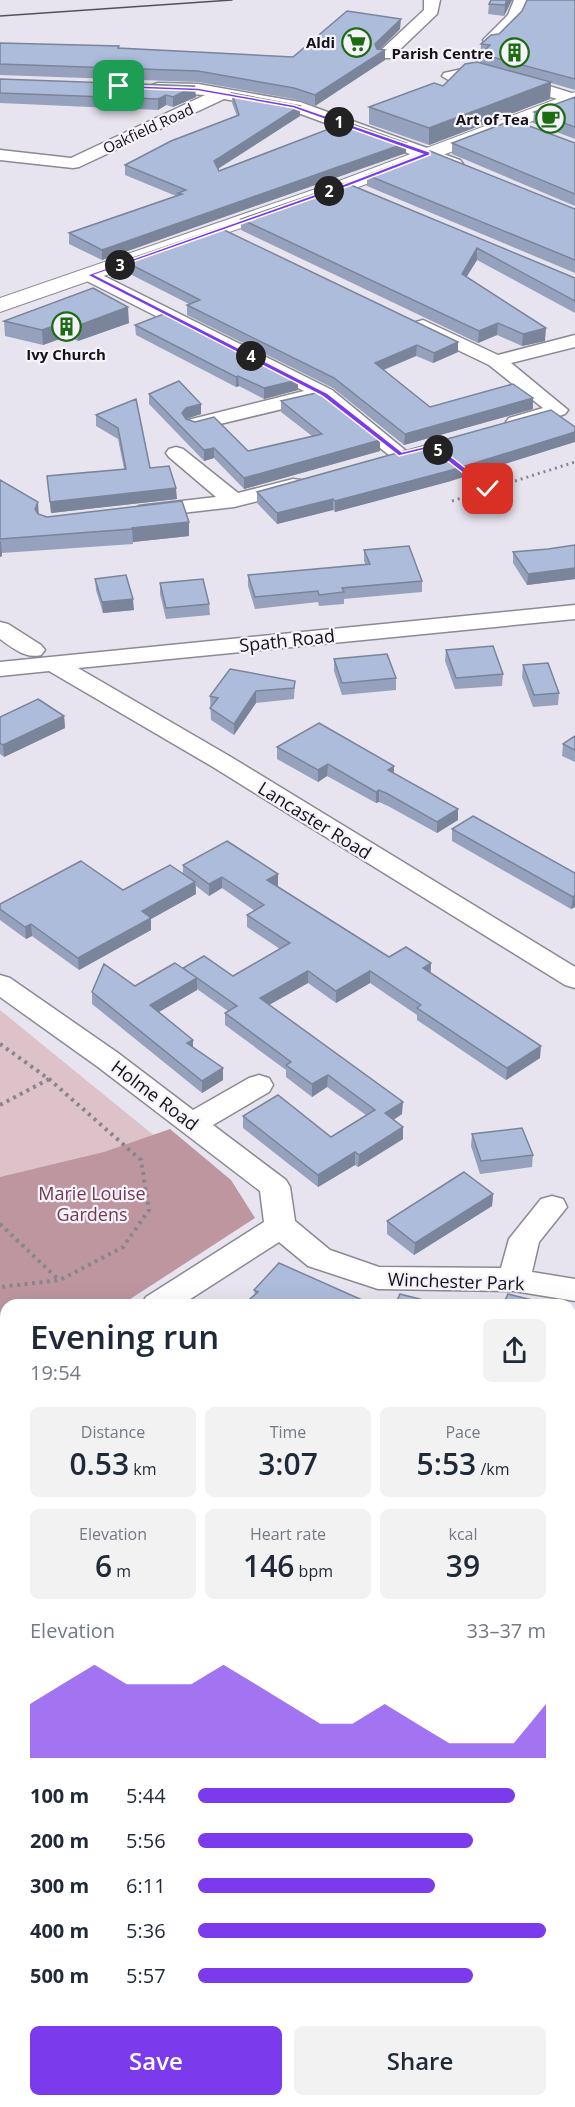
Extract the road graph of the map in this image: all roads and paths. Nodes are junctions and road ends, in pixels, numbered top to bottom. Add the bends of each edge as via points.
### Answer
1 (432, 0) edge
2 (522, 0) edge
3 (491, 40) edge
4 (386, 55) edge
5 (450, 76) edge
6 (142, 87) edge
7 (223, 93) junction
8 (574, 98) edge
9 (510, 122) junction
10 (532, 130) edge
11 (428, 153) junction
12 (0, 155) edge
13 (470, 171) edge
14 (346, 185) junction
15 (368, 194) edge
16 (222, 229) junction
17 (243, 239) edge
18 (90, 275) junction
19 (0, 305) edge
20 (411, 320) edge
21 (575, 340) edge
22 (496, 361) junction
23 (322, 393) junction
24 (195, 424) edge
25 (501, 426) edge
26 (432, 446) joint
27 (176, 453) dead end
28 (401, 454) junction
29 (379, 461) edge
30 (575, 462) edge
31 (312, 479) edge
32 (488, 489) junction
33 (234, 501) junction
34 (452, 501) dead end
35 (130, 513) edge
36 (572, 618) edge
37 (0, 629) edge
38 (44, 657) junction
39 (0, 669) edge
40 (575, 979) edge
41 (0, 984) edge
42 (0, 1044) edge
43 (49, 1079) junction
44 (259, 1084) dead end
45 (0, 1105) edge
46 (192, 1124) junction
47 (552, 1207) dead end
48 (0, 1224) edge
49 (280, 1226) junction
50 (60, 1280) junction
51 (514, 1280) junction
52 (0, 1287) edge
53 (575, 1290) edge
54 (166, 1299) edge

1 - 4 street via 430,13
2 - 3 street via 515,17
5 - 8 street via 476,71
6 - 7 street
7 - 11 street via 294,106
7 - 12 street, Oakfield Road via 73,163
8 - 9 main road
9 - 10 street
9 - 11 main road
11 - 13 street
11 - 14 main road
14 - 15 street
14 - 16 main road
16 - 17 street
16 - 18 main road
18 - 19 main road
18 - 23 street
20 - 22 street
21 - 22 street
22 - 25 street via 558,410
23 - 24 street
23 - 28 street
26 - 28 street
26 - 32 path
27 - 33 street
28 - 29 street
30 - 32 path
31 - 33 street
32 - 34 path
33 - 35 street
36 - 38 street, Spath Road
37 - 38 street, Lancaster Road
38 - 39 street, Spath Road
38 - 40 street, Lancaster Road
41 - 46 street, Holme Road
42 - 43 path
43 - 45 path
43 - 50 path via 141,1160 150,1210 123,1247
44 - 46 street
46 - 49 street, Holme Road via 275,1187
47 - 51 street via 524,1239
48 - 50 path
49 - 51 street, Winchester Park via 319,1257 378,1278
49 - 54 street
50 - 52 path
51 - 53 street, Winchester Park

